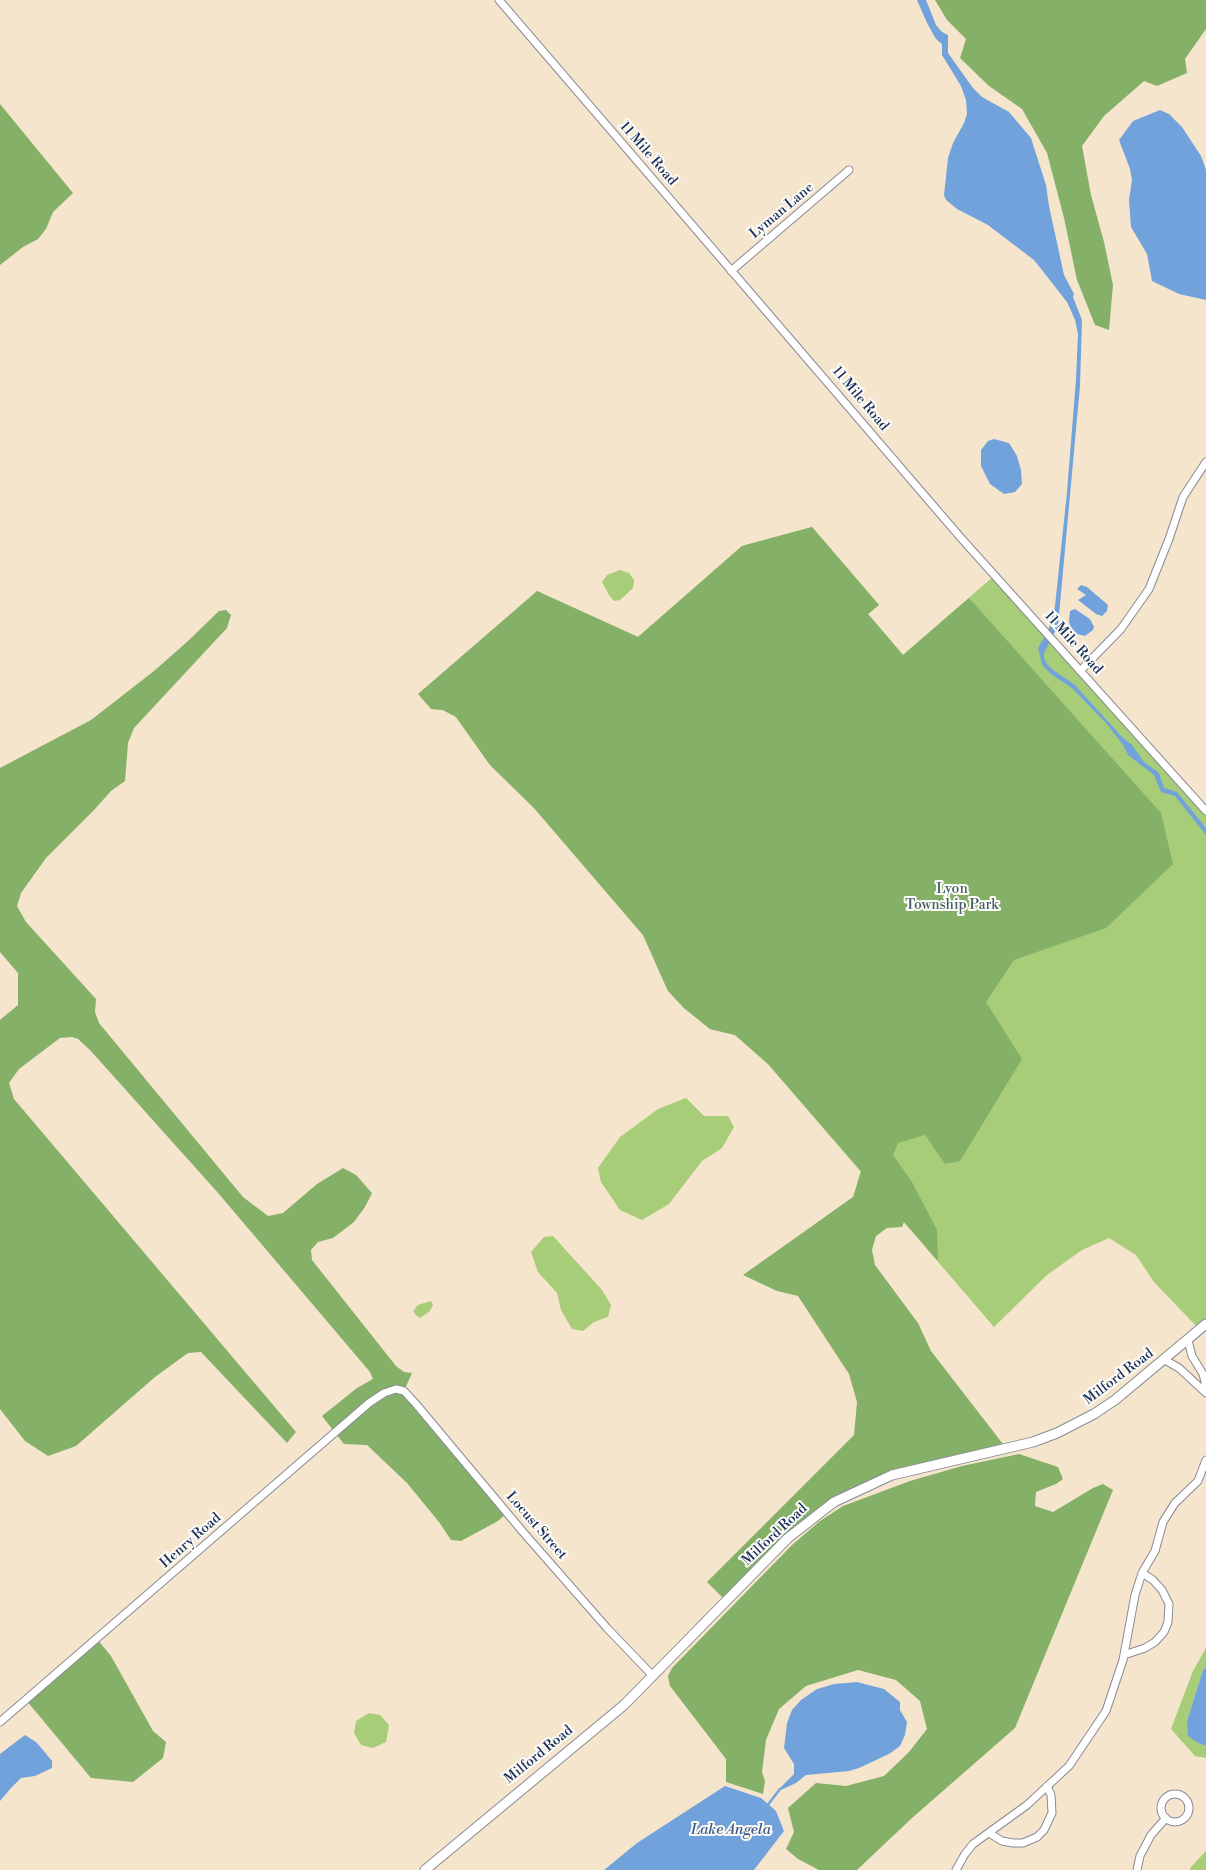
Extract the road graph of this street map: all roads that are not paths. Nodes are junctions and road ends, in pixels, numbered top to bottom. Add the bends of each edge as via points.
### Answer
1 (499, 0) edge
2 (849, 170) dead end
3 (731, 271) junction
4 (1206, 462) edge
5 (1080, 671) junction
6 (1206, 811) edge
7 (1206, 1324) edge
8 (1188, 1340) junction
9 (1165, 1360) junction
10 (1206, 1386) edge
11 (404, 1391) joint
12 (1206, 1393) edge
13 (1206, 1460) edge
14 (1142, 1574) junction
15 (1124, 1655) junction
16 (653, 1676) junction
17 (0, 1722) edge
18 (1047, 1786) junction
19 (1166, 1818) dead end
20 (989, 1833) junction
21 (956, 1869) edge
22 (425, 1870) edge
23 (1137, 1870) edge

1 - 3 street, 11 Mile Road
2 - 3 street, Lyman Lane
3 - 5 street, 11 Mile Road via 961,538
4 - 5 street via 1183,497 1149,589 1121,629
5 - 6 street, 11 Mile Road
7 - 8 street, Milford Road
8 - 9 street, Milford Road
8 - 10 street via 1192,1356 1203,1374
9 - 12 street via 1179,1368
9 - 16 street, Milford Road via 1115,1400 1094,1414 1057,1432 1033,1442 892,1475 834,1502 788,1538
11 - 16 street, Locust Street via 523,1532
11 - 17 street, Henry Road via 390,1390 369,1403
13 - 14 street via 1198,1481 1175,1503 1163,1522 1155,1550
14 - 15 street via 1135,1595
14 - 15 street via 1153,1580 1162,1590 1169,1604 1168,1622 1164,1632 1155,1642
15 - 18 street via 1106,1710 1069,1766
16 - 22 street, Milford Road via 624,1705
18 - 20 street via 1027,1805
18 - 20 street via 1052,1795 1052,1813 1044,1830 1037,1837 1022,1843 1013,1843 1002,1841
19 - 23 street via 1151,1835 1140,1856
20 - 21 street via 973,1844

